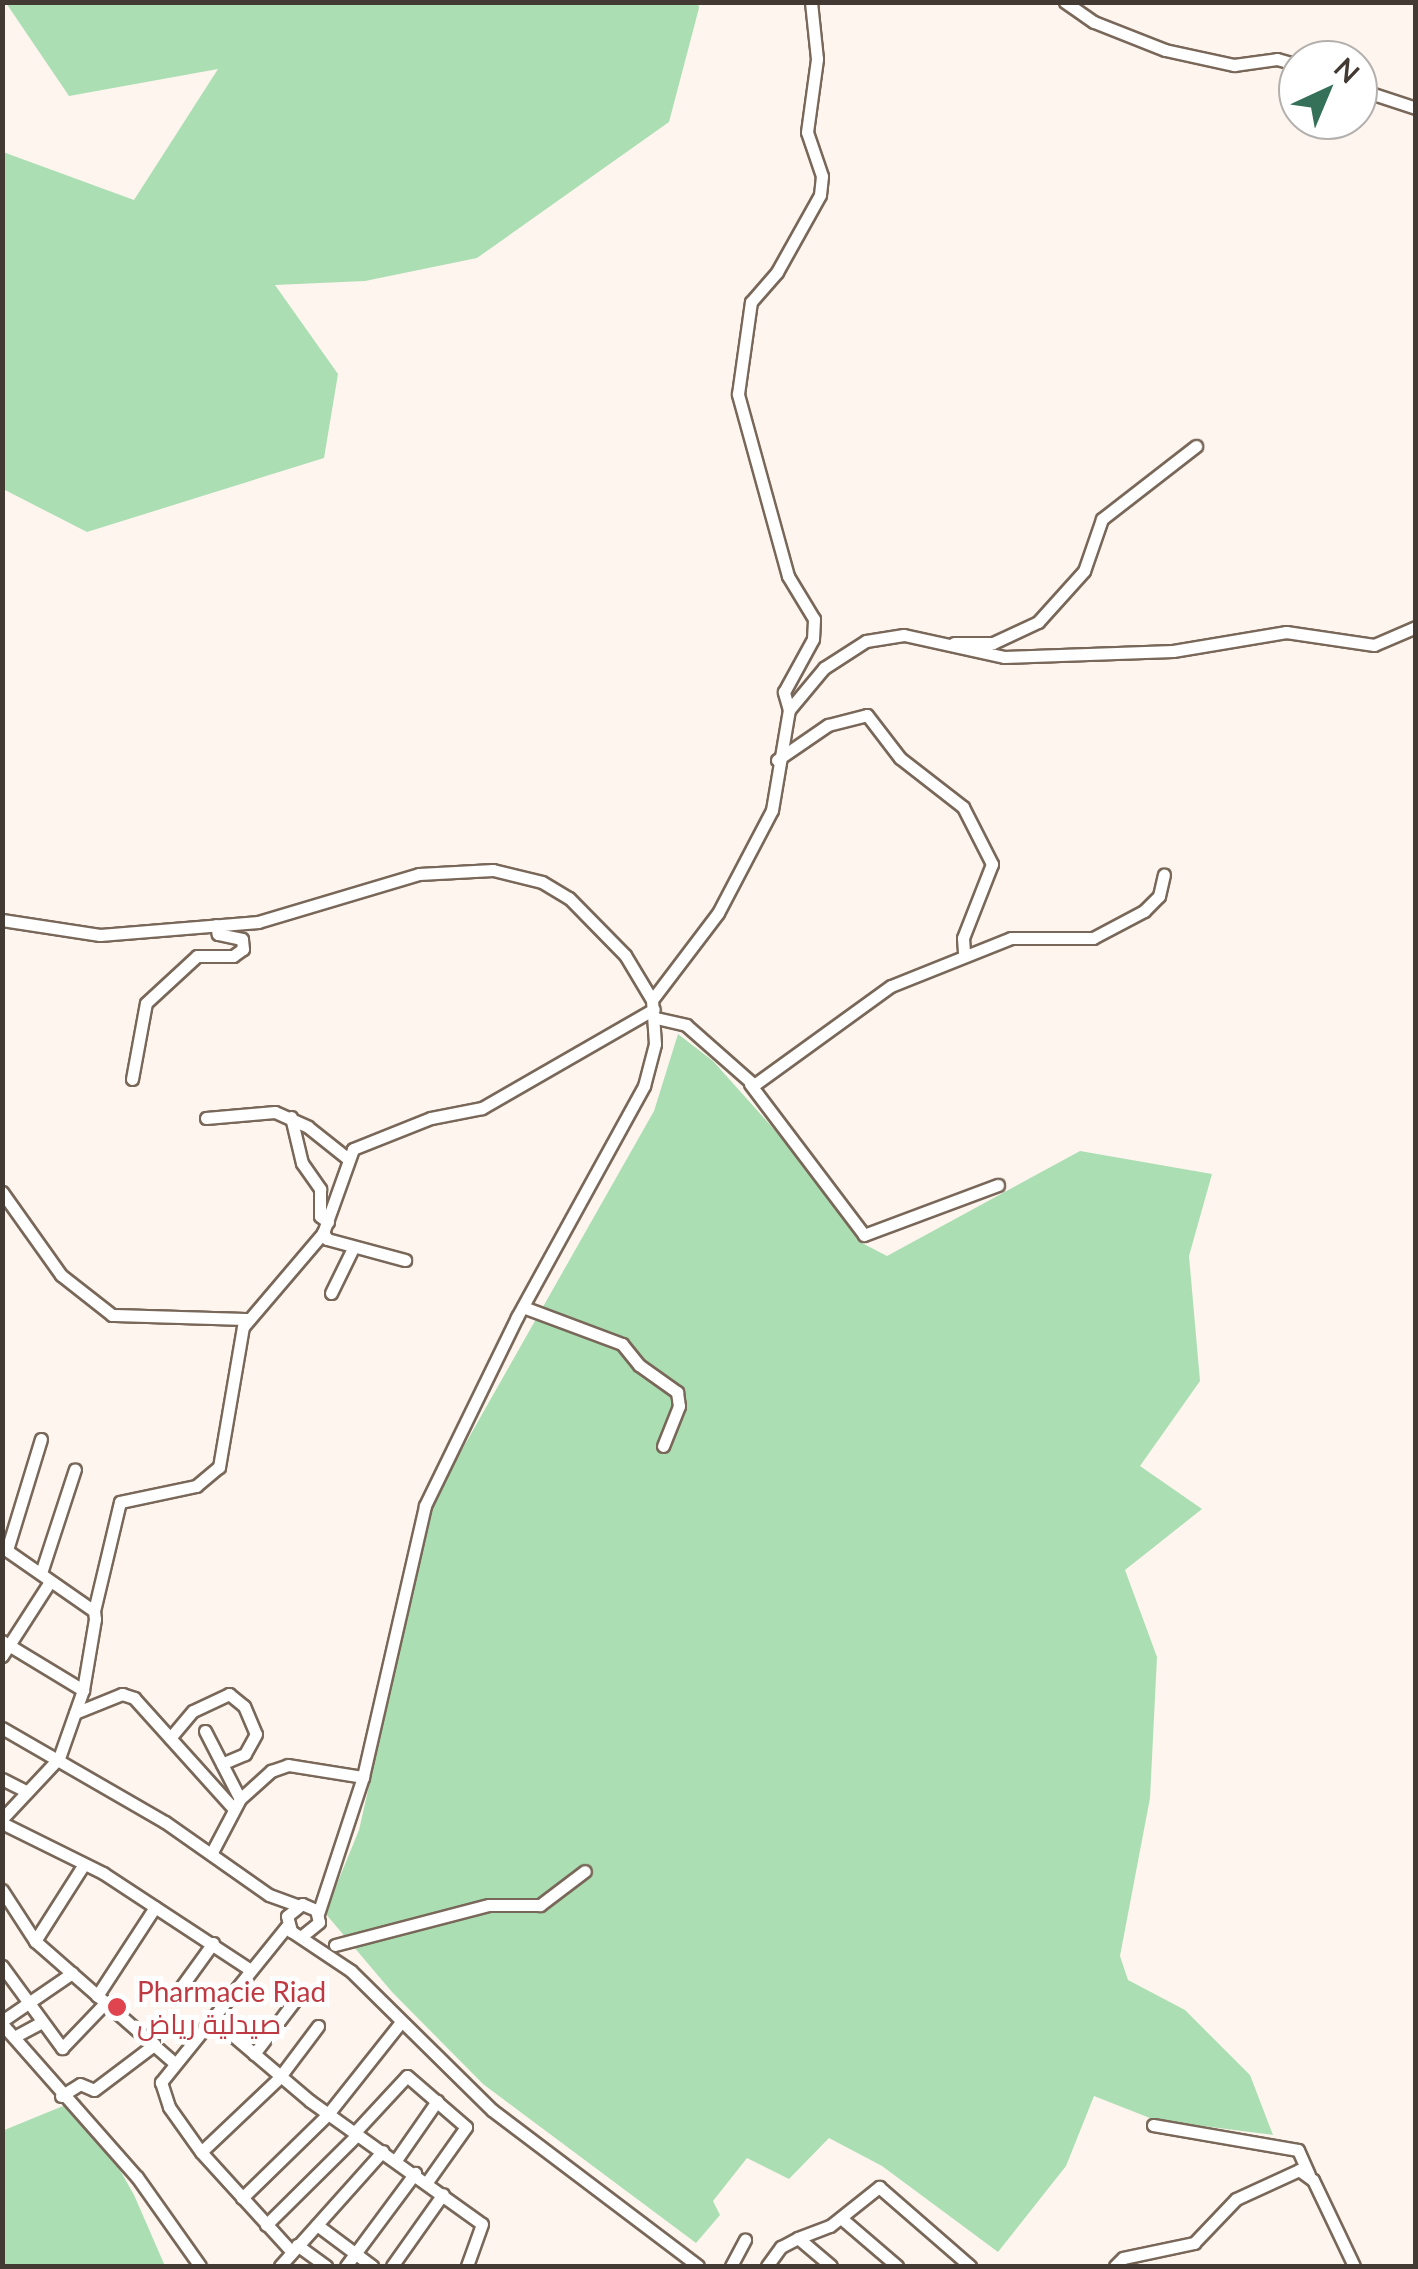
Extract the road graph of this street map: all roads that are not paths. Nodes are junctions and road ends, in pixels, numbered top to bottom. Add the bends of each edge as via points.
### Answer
1 (811, 2) edge
2 (1065, 2) edge
3 (1278, 61) edge
4 (1378, 96) edge
5 (1416, 108) edge
6 (1196, 446) dead end
7 (1416, 628) edge
8 (930, 640) junction
9 (789, 710) junction
10 (778, 760) junction
11 (1164, 874) dead end
12 (2, 920) edge
13 (216, 925) junction
14 (964, 953) junction
15 (654, 1009) junction
16 (132, 1080) dead end
17 (750, 1084) junction
18 (292, 1117) junction
19 (206, 1118) dead end
20 (347, 1158) junction
21 (998, 1185) dead end
22 (2, 1192) edge
23 (326, 1227) junction
24 (353, 1248) junction
25 (405, 1260) dead end
26 (331, 1294) dead end
27 (523, 1307) junction
28 (248, 1319) junction
29 (41, 1440) dead end
30 (663, 1446) dead end
31 (75, 1469) dead end
32 (5, 1549) edge
33 (45, 1578) junction
34 (94, 1610) junction
35 (5, 1648) edge
36 (83, 1690) junction
37 (75, 1713) junction
38 (2, 1728) edge
39 (206, 1732) dead end
40 (170, 1738) junction
41 (59, 1758) junction
42 (222, 1764) junction
43 (363, 1777) junction
44 (2, 1779) edge
45 (27, 1792) junction
46 (236, 1804) junction
47 (2, 1821) edge
48 (211, 1854) junction
49 (84, 1864) junction
50 (585, 1871) dead end
51 (329, 1880) junction
52 (2, 1890) edge
53 (269, 1895) junction
54 (297, 1904) junction
55 (155, 1907) junction
56 (318, 1918) junction
57 (293, 1929) junction
58 (36, 1941) junction
59 (213, 1943) junction
60 (335, 1944) junction
61 (2, 1966) edge
62 (249, 1969) junction
63 (351, 1971) junction
64 (72, 1973) junction
65 (179, 1990) dead end
66 (298, 1995) dead end
67 (101, 2000) junction
68 (28, 2004) junction
69 (211, 2017) junction
70 (2, 2022) edge
71 (42, 2022) junction
72 (401, 2022) junction
73 (318, 2026) dead end
74 (14, 2037) junction
75 (154, 2044) junction
76 (254, 2054) junction
77 (173, 2062) junction
78 (279, 2078) junction
79 (61, 2096) junction
80 (437, 2101) junction
81 (328, 2114) junction
82 (1153, 2124) dead end
83 (356, 2133) junction
84 (383, 2151) junction
85 (201, 2152) junction
86 (396, 2160) junction
87 (415, 2173) junction
88 (1309, 2175) junction
89 (427, 2182) junction
90 (443, 2194) junction
91 (242, 2198) junction
92 (841, 2218) junction
93 (266, 2225) junction
94 (317, 2225) junction
95 (798, 2238) junction
96 (746, 2240) dead end
97 (294, 2248) junction
98 (355, 2254) junction
99 (200, 2266) edge
100 (280, 2266) edge
101 (326, 2266) edge
102 (346, 2266) edge
103 (372, 2266) edge
104 (392, 2266) edge
105 (466, 2266) edge
106 (698, 2266) edge
107 (731, 2266) edge
108 (767, 2266) edge
109 (832, 2266) edge
110 (897, 2266) edge
111 (970, 2266) edge
112 (1115, 2266) edge
113 (1354, 2266) edge

1 - 9 street via 817,59 807,132 820,167 820,195 777,272 751,302 738,394 788,576 814,619 812,639 784,692
2 - 3 street via 1094,22 1166,50 1234,65
4 - 5 street
6 - 8 street via 1102,518 1076,583 1030,628 987,644
7 - 8 street via 1374,645 1286,632 1173,651 1004,657
8 - 9 street via 890,634 852,648 804,686
9 - 10 street
10 - 14 street via 828,725 862,714 900,758 963,808 992,864 963,938
10 - 15 street via 778,790 758,840
11 - 14 street via 1159,896 1144,911 1093,938 1028,935
12 - 13 street via 67,935
13 - 15 street via 280,918 419,874 493,870 542,882 569,898 625,955
13 - 16 street via 218,934 242,940 243,949 233,956 196,956 146,1003
14 - 17 street via 872,996
15 - 17 street via 686,1025
15 - 20 street via 482,1108 430,1118 360,1145
15 - 27 street via 644,1086
17 - 21 street via 864,1236
18 - 19 street via 234,1111 220,1120
18 - 20 street
18 - 23 street via 302,1163 322,1194
20 - 23 street
22 - 28 street via 61,1275 112,1315
23 - 24 street via 327,1240
23 - 28 street
24 - 25 street via 383,1249
24 - 26 street
27 - 30 street via 622,1344 677,1392 680,1406
27 - 43 street via 424,1506
28 - 34 street via 233,1358 219,1467 196,1486 120,1502
29 - 32 street
31 - 33 street
32 - 33 street
33 - 34 street
33 - 35 street
34 - 36 street via 94,1648
35 - 36 street
36 - 37 street
37 - 40 street via 128,1695
37 - 41 street
38 - 41 street
39 - 42 street
40 - 42 street via 193,1710 229,1694 244,1706 256,1734 246,1754
40 - 46 street
41 - 45 street
41 - 48 street
42 - 46 street
43 - 46 street via 288,1765 271,1771
43 - 51 street
44 - 45 street
45 - 47 street
46 - 48 street
47 - 49 street
48 - 53 street
49 - 55 street
49 - 58 street
50 - 60 street via 540,1905 489,1905
51 - 54 street
51 - 56 street
52 - 58 street
53 - 54 street
53 - 57 street
54 - 56 street
54 - 57 street
55 - 59 street
55 - 67 street
56 - 57 street
56 - 60 street
57 - 62 street
57 - 63 street
58 - 64 street
59 - 62 street
59 - 65 street
60 - 63 street
61 - 68 street
62 - 69 street
63 - 72 street
64 - 67 street
64 - 68 street
66 - 76 street
67 - 71 street via 64,2047
67 - 75 street
68 - 70 street
68 - 71 street
69 - 76 street
69 - 77 street
70 - 74 street
71 - 74 street
72 - 81 street
72 - 106 street via 492,2110
73 - 78 street
74 - 79 street
75 - 77 street
75 - 79 street via 94,2090 80,2084
76 - 78 street
77 - 85 street via 162,2093
78 - 81 street
78 - 85 street
79 - 99 street via 137,2177
80 - 83 street via 405,2075
80 - 86 street
80 - 89 street via 466,2128
81 - 83 street
81 - 91 street
82 - 88 street via 1298,2150
83 - 84 street
83 - 93 street
84 - 86 street
84 - 94 street
85 - 91 street
86 - 87 street
87 - 89 street
87 - 98 street
88 - 112 street via 1288,2172 1236,2199 1194,2243 1123,2258
88 - 113 street
89 - 90 street
90 - 104 street
90 - 105 street via 485,2228
91 - 93 street
92 - 95 street
92 - 110 street
92 - 111 street via 879,2187
93 - 97 street
94 - 97 street
94 - 98 street
95 - 108 street via 781,2246
95 - 109 street
96 - 107 street
97 - 100 street
97 - 101 street
98 - 102 street
98 - 103 street

